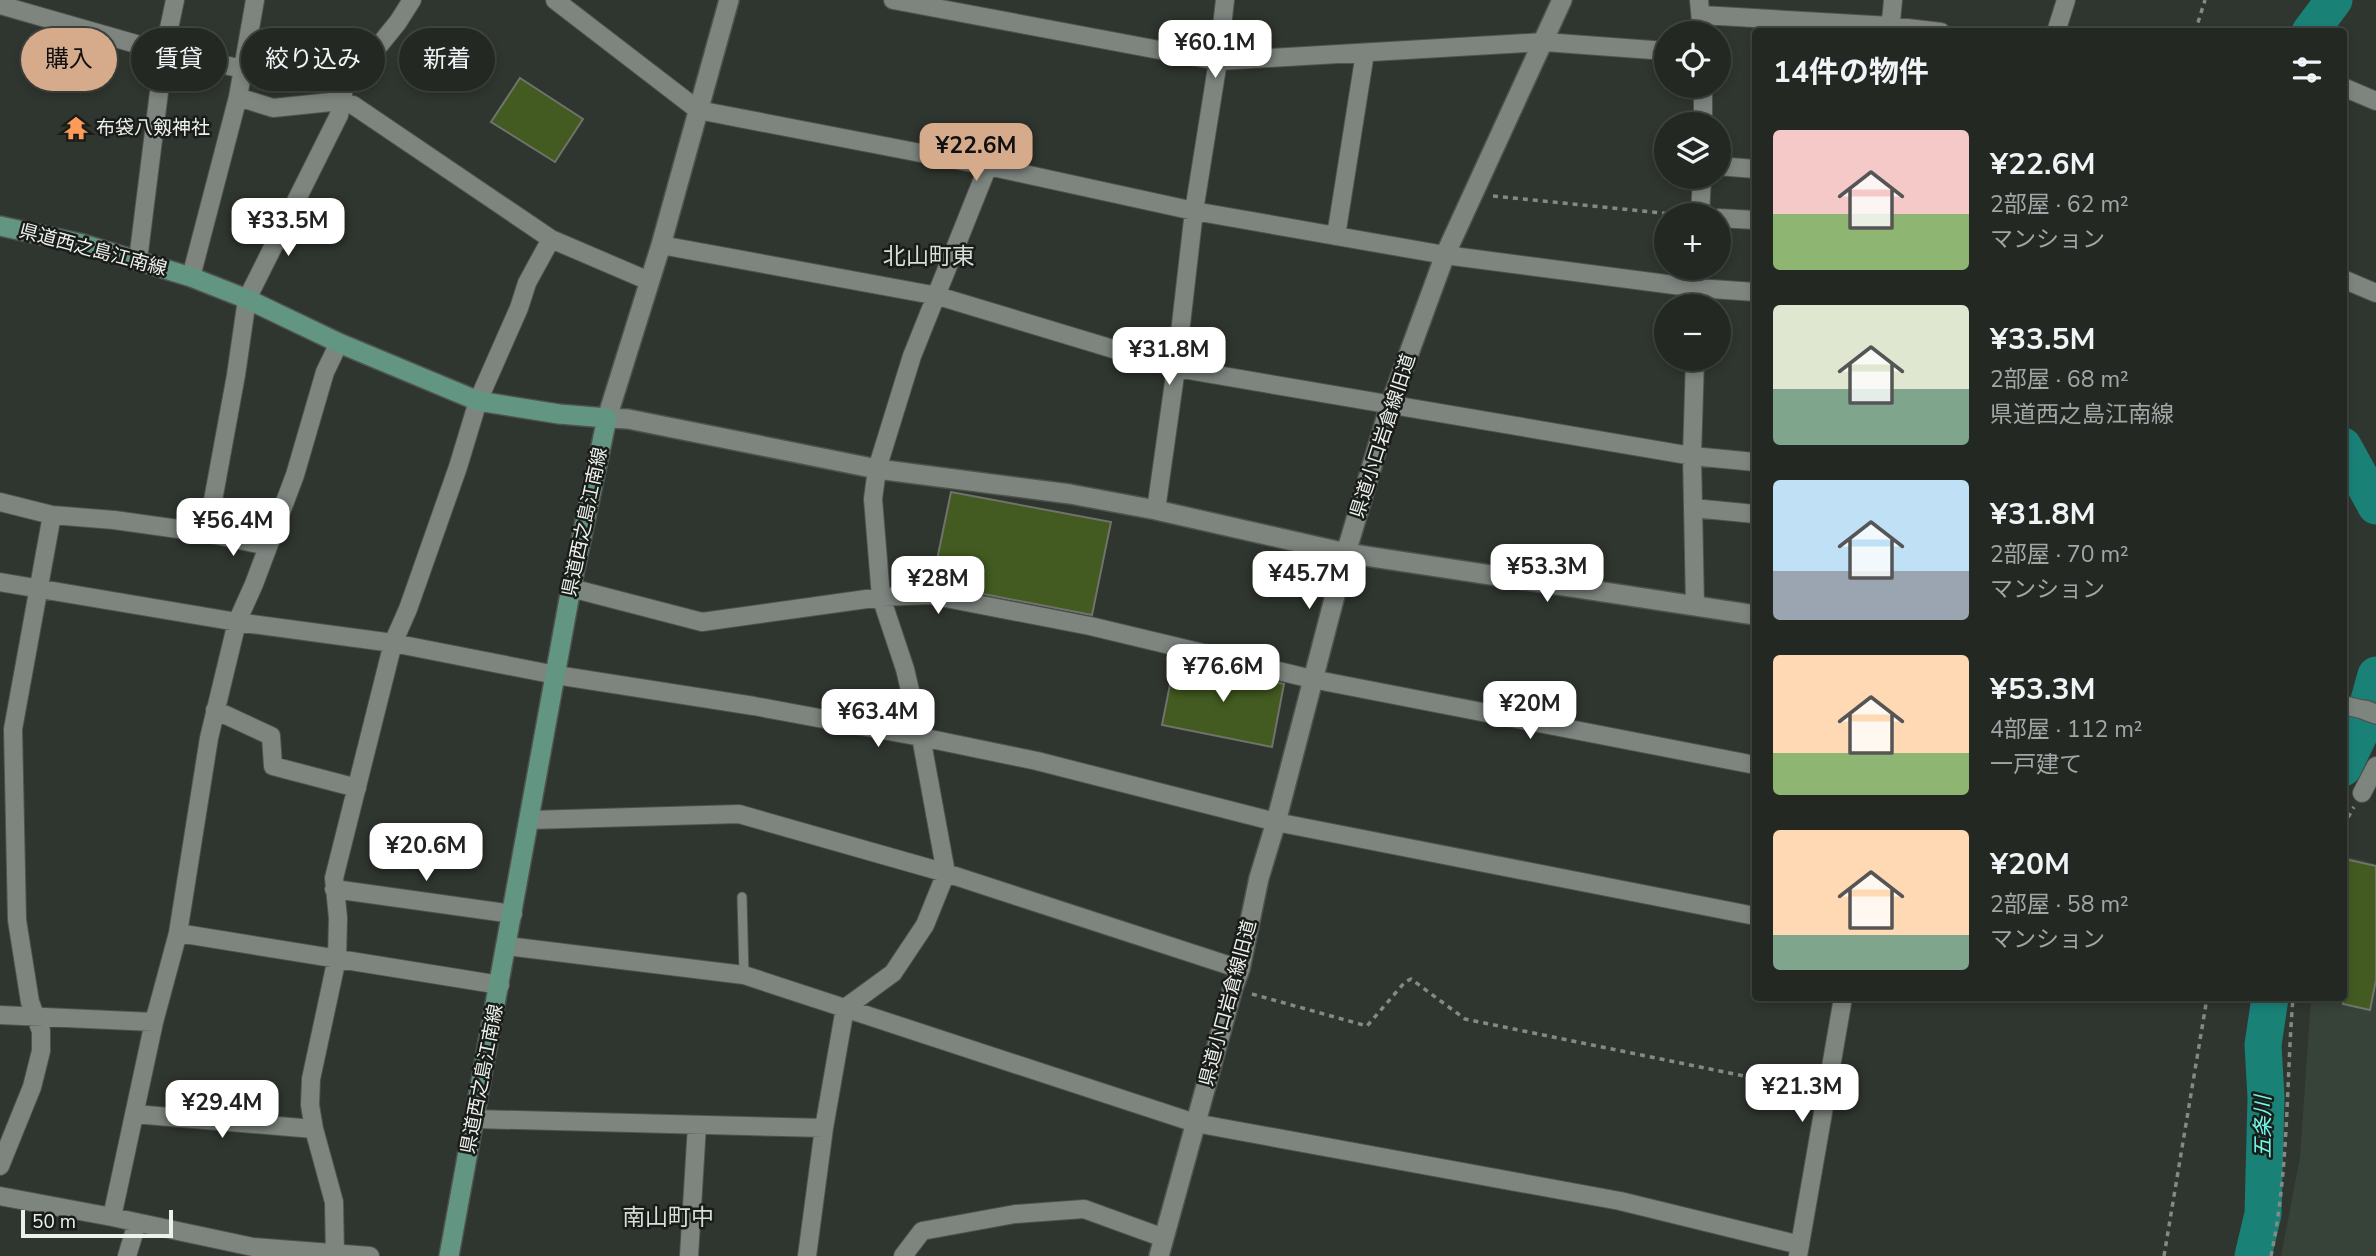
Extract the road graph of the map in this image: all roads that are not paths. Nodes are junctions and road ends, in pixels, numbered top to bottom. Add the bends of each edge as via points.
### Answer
1 (175, 0) edge
2 (255, 0) edge
3 (412, 0) edge
4 (555, 0) edge
5 (729, 0) edge
6 (893, 0) edge
7 (1225, 0) edge
8 (1562, 0) edge
9 (1894, 0) edge
10 (2066, 0) edge
11 (0, 5) edge
12 (1701, 16) edge
13 (169, 28) edge
14 (250, 28) edge
15 (1875, 28) edge
16 (1890, 28) edge
17 (2057, 28) edge
18 (1544, 42) junction
19 (131, 43) edge
20 (1654, 50) edge
21 (1365, 53) junction
22 (1218, 61) junction
23 (241, 80) edge
24 (2347, 89) edge
25 (159, 91) edge
26 (238, 97) junction
27 (2376, 100) edge
28 (341, 101) junction
29 (698, 110) junction
30 (988, 166) junction
31 (1731, 167) edge
32 (1752, 169) edge
33 (1194, 211) junction
34 (1731, 219) edge
35 (1752, 220) edge
36 (0, 226) edge
37 (1336, 236) junction
38 (551, 239) junction
39 (661, 245) junction
40 (1445, 256) junction
41 (138, 260) junction
42 (191, 277) junction
43 (1697, 280) edge
44 (649, 281) junction
45 (2347, 281) edge
46 (1697, 288) junction
47 (1752, 292) edge
48 (2376, 293) edge
49 (1697, 294) edge
50 (938, 296) junction
51 (247, 299) junction
52 (339, 343) junction
53 (1176, 368) junction
54 (1695, 371) edge
55 (478, 401) junction
56 (1390, 405) junction
57 (607, 418) junction
58 (1692, 456) junction
59 (1752, 462) edge
60 (877, 469) junction
61 (0, 502) edge
62 (1693, 508) junction
63 (1156, 510) junction
64 (1752, 513) edge
65 (52, 515) junction
66 (207, 533) junction
67 (268, 546) junction
68 (1346, 553) junction
69 (0, 582) edge
70 (571, 588) junction
71 (38, 589) junction
72 (881, 597) junction
73 (1695, 606) junction
74 (1752, 615) edge
75 (237, 622) junction
76 (393, 643) junction
77 (556, 675) junction
78 (1312, 679) junction
79 (2347, 706) edge
80 (215, 710) junction
81 (2371, 712) edge
82 (920, 737) junction
83 (1752, 764) edge
84 (2376, 766) edge
85 (357, 788) junction
86 (2362, 793) dead end
87 (7, 803) edge
88 (530, 820) junction
89 (1276, 822) junction
90 (946, 873) junction
91 (334, 889) junction
92 (742, 897) dead end
93 (513, 914) junction
94 (1752, 915) edge
95 (178, 933) junction
96 (507, 946) junction
97 (337, 958) junction
98 (1240, 969) junction
99 (744, 975) junction
100 (500, 985) junction
101 (1842, 1001) edge
102 (845, 1008) junction
103 (0, 1015) edge
104 (37, 1017) junction
105 (154, 1022) junction
106 (134, 1114) junction
107 (475, 1119) junction
108 (1195, 1123) junction
109 (697, 1125) junction
110 (824, 1128) junction
111 (314, 1129) junction
112 (0, 1166) edge
113 (0, 1196) edge
114 (112, 1217) junction
115 (137, 1223) junction
116 (1161, 1247) edge
117 (1799, 1250) edge
118 (335, 1255) edge
119 (127, 1256) edge
120 (370, 1256) edge
121 (449, 1256) edge
122 (688, 1256) edge
123 (807, 1256) edge
124 (903, 1256) edge

1 - 13 street
2 - 14 street
3 - 28 street via 344,89
4 - 29 street
5 - 29 street
6 - 22 street
7 - 22 street
8 - 18 street, 県道小口岩倉線旧道
9 - 16 street
10 - 17 street
11 - 19 street
12 - 15 street
18 - 20 street
18 - 21 street
18 - 40 street, 県道小口岩倉線旧道
21 - 22 street
21 - 37 street
22 - 33 street
23 - 26 street
24 - 27 street
25 - 41 street
26 - 28 street via 273,108
26 - 42 street
28 - 38 street
28 - 51 street via 339,115
29 - 30 street
29 - 39 street
30 - 33 street
30 - 50 street
31 - 32 street
33 - 37 street
33 - 53 street
34 - 35 street
36 - 41 main road, 県道西之島江南線
37 - 40 street
38 - 44 street
38 - 55 street via 527,283
39 - 44 street
39 - 50 street
40 - 46 street
40 - 56 street, 県道小口岩倉線旧道
41 - 42 main road, 県道西之島江南線
42 - 51 main road, 県道西之島江南線
43 - 46 street
44 - 57 street
45 - 48 street
46 - 47 street
46 - 49 street
50 - 53 street
50 - 60 street via 912,356
51 - 52 main road, 県道西之島江南線
51 - 66 street
52 - 55 main road, 県道西之島江南線
52 - 67 street via 325,372
53 - 56 street
53 - 63 street
54 - 58 street
55 - 57 main road, 県道西之島江南線
55 - 76 street via 436,532
56 - 58 street
56 - 68 street, 県道小口岩倉線旧道
57 - 60 street
57 - 70 main road, 県道西之島江南線
58 - 59 street
58 - 62 street
60 - 63 street
60 - 72 street via 873,499
61 - 65 street
62 - 64 street
62 - 73 street
63 - 68 street
65 - 66 street
65 - 71 street
66 - 67 street
67 - 75 street
68 - 73 street
68 - 78 street, 県道小口岩倉線旧道
69 - 71 street
70 - 72 street via 702,622
70 - 77 main road, 県道西之島江南線
71 - 75 street
71 - 87 street via 13,729
72 - 78 street via 930,595 1077,623
72 - 82 street via 905,669
73 - 74 street
75 - 76 street
75 - 80 street
76 - 77 street
76 - 85 street
77 - 82 street
77 - 88 main road, 県道西之島江南線
78 - 83 street
78 - 89 street, 県道小口岩倉線旧道
79 - 81 street
80 - 85 street via 271,736 273,766
80 - 95 street
82 - 89 street via 1037,761
82 - 90 street
84 - 86 street
85 - 91 street
87 - 104 street via 17,920 30,1002
88 - 90 street via 738,814
88 - 93 main road, 県道西之島江南線
89 - 94 street
89 - 98 street, 県道小口岩倉線旧道
90 - 98 street
90 - 102 street via 925,925 893,973
91 - 93 street
91 - 97 street
92 - 99 lane
93 - 96 main road, 県道西之島江南線
95 - 97 street
95 - 105 street
96 - 99 street
96 - 100 main road, 県道西之島江南線
97 - 100 street
97 - 111 street via 311,1079
98 - 108 street, 県道小口岩倉線旧道
99 - 102 street
100 - 107 main road, 県道西之島江南線
101 - 117 street
102 - 108 street
102 - 110 street
103 - 104 street
104 - 105 street
104 - 112 street via 41,1052
105 - 106 street
106 - 111 street
106 - 114 street
107 - 109 street
107 - 121 main road, 県道西之島江南線
108 - 116 street, 県道小口岩倉線旧道
108 - 117 street via 1620,1200
109 - 110 street
109 - 122 street
110 - 123 street
111 - 118 street via 334,1202
113 - 114 street
114 - 115 street
115 - 118 street via 253,1247
115 - 119 street
116 - 124 street via 1084,1209 1015,1214 922,1231
118 - 120 street

